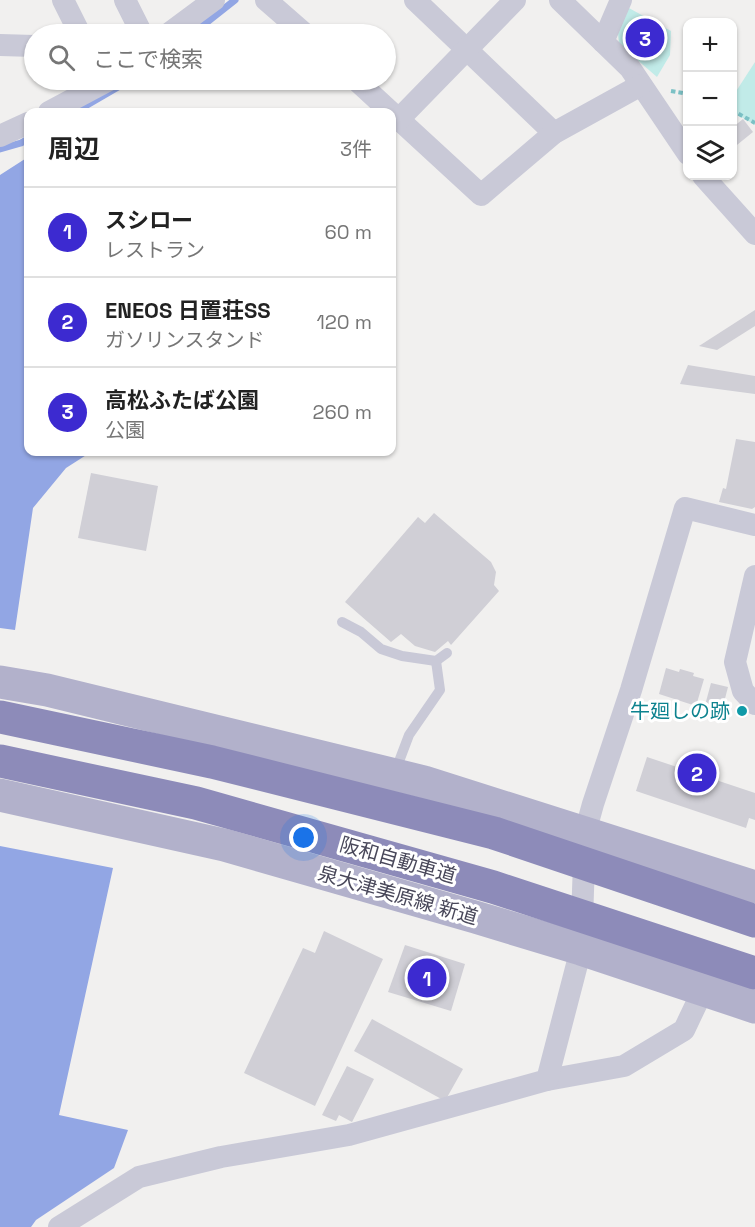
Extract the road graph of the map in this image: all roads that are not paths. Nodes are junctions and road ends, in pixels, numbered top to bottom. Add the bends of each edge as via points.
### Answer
1 (63, 0) edge
2 (125, 0) edge
3 (214, 0) edge
4 (266, 0) edge
5 (415, 0) edge
6 (515, 0) edge
7 (560, 0) edge
8 (621, 0) edge
9 (75, 24) edge
10 (137, 24) edge
11 (182, 24) edge
12 (294, 24) edge
13 (603, 42) junction
14 (0, 45) edge
15 (24, 46) edge
16 (467, 50) junction
17 (641, 85) junction
18 (88, 90) edge
19 (368, 90) edge
20 (56, 108) edge
21 (388, 108) edge
22 (396, 115) edge
23 (400, 118) junction
24 (24, 125) edge
25 (554, 133) junction
26 (0, 136) edge
27 (683, 148) edge
28 (707, 180) edge
29 (755, 234) edge
30 (755, 525) edge
31 (755, 576) edge
32 (342, 622) dead end
33 (447, 653) dead end
34 (436, 661) junction
35 (0, 682) edge
36 (755, 704) edge
37 (0, 717) edge
38 (0, 761) edge
39 (394, 775) junction
40 (0, 795) edge
41 (585, 833) junction
42 (755, 887) edge
43 (755, 921) edge
44 (581, 949) junction
45 (755, 973) edge
46 (703, 990) junction
47 (755, 1007) edge
48 (547, 1080) junction
49 (58, 1227) edge

1 - 9 street
2 - 10 street
3 - 11 street
4 - 12 street
5 - 16 street
6 - 16 street
7 - 13 street
8 - 13 street
13 - 17 street via 630,68
14 - 15 street
16 - 23 street
16 - 25 street
17 - 25 street
17 - 27 street
18 - 20 street
19 - 21 street
22 - 23 street
23 - 25 street via 481,195
24 - 26 street
28 - 29 street
30 - 41 street via 685,508
31 - 36 street via 735,662 743,691
32 - 34 lane via 381,650
33 - 34 lane
34 - 39 lane via 440,690 409,735
35 - 39 main road via 47,690
37 - 43 highway via 212,762 494,833
38 - 45 highway, 阪和自動車道 via 207,806 493,887
39 - 41 main road
40 - 44 main road, 泉大津美原線 新道 via 224,845
41 - 42 main road
41 - 44 street
44 - 46 main road, 泉大津美原線 新道
44 - 48 street
46 - 47 main road, 泉大津美原線 新道
46 - 48 street via 684,1030 624,1066
48 - 49 street via 350,1135 221,1157 139,1177

